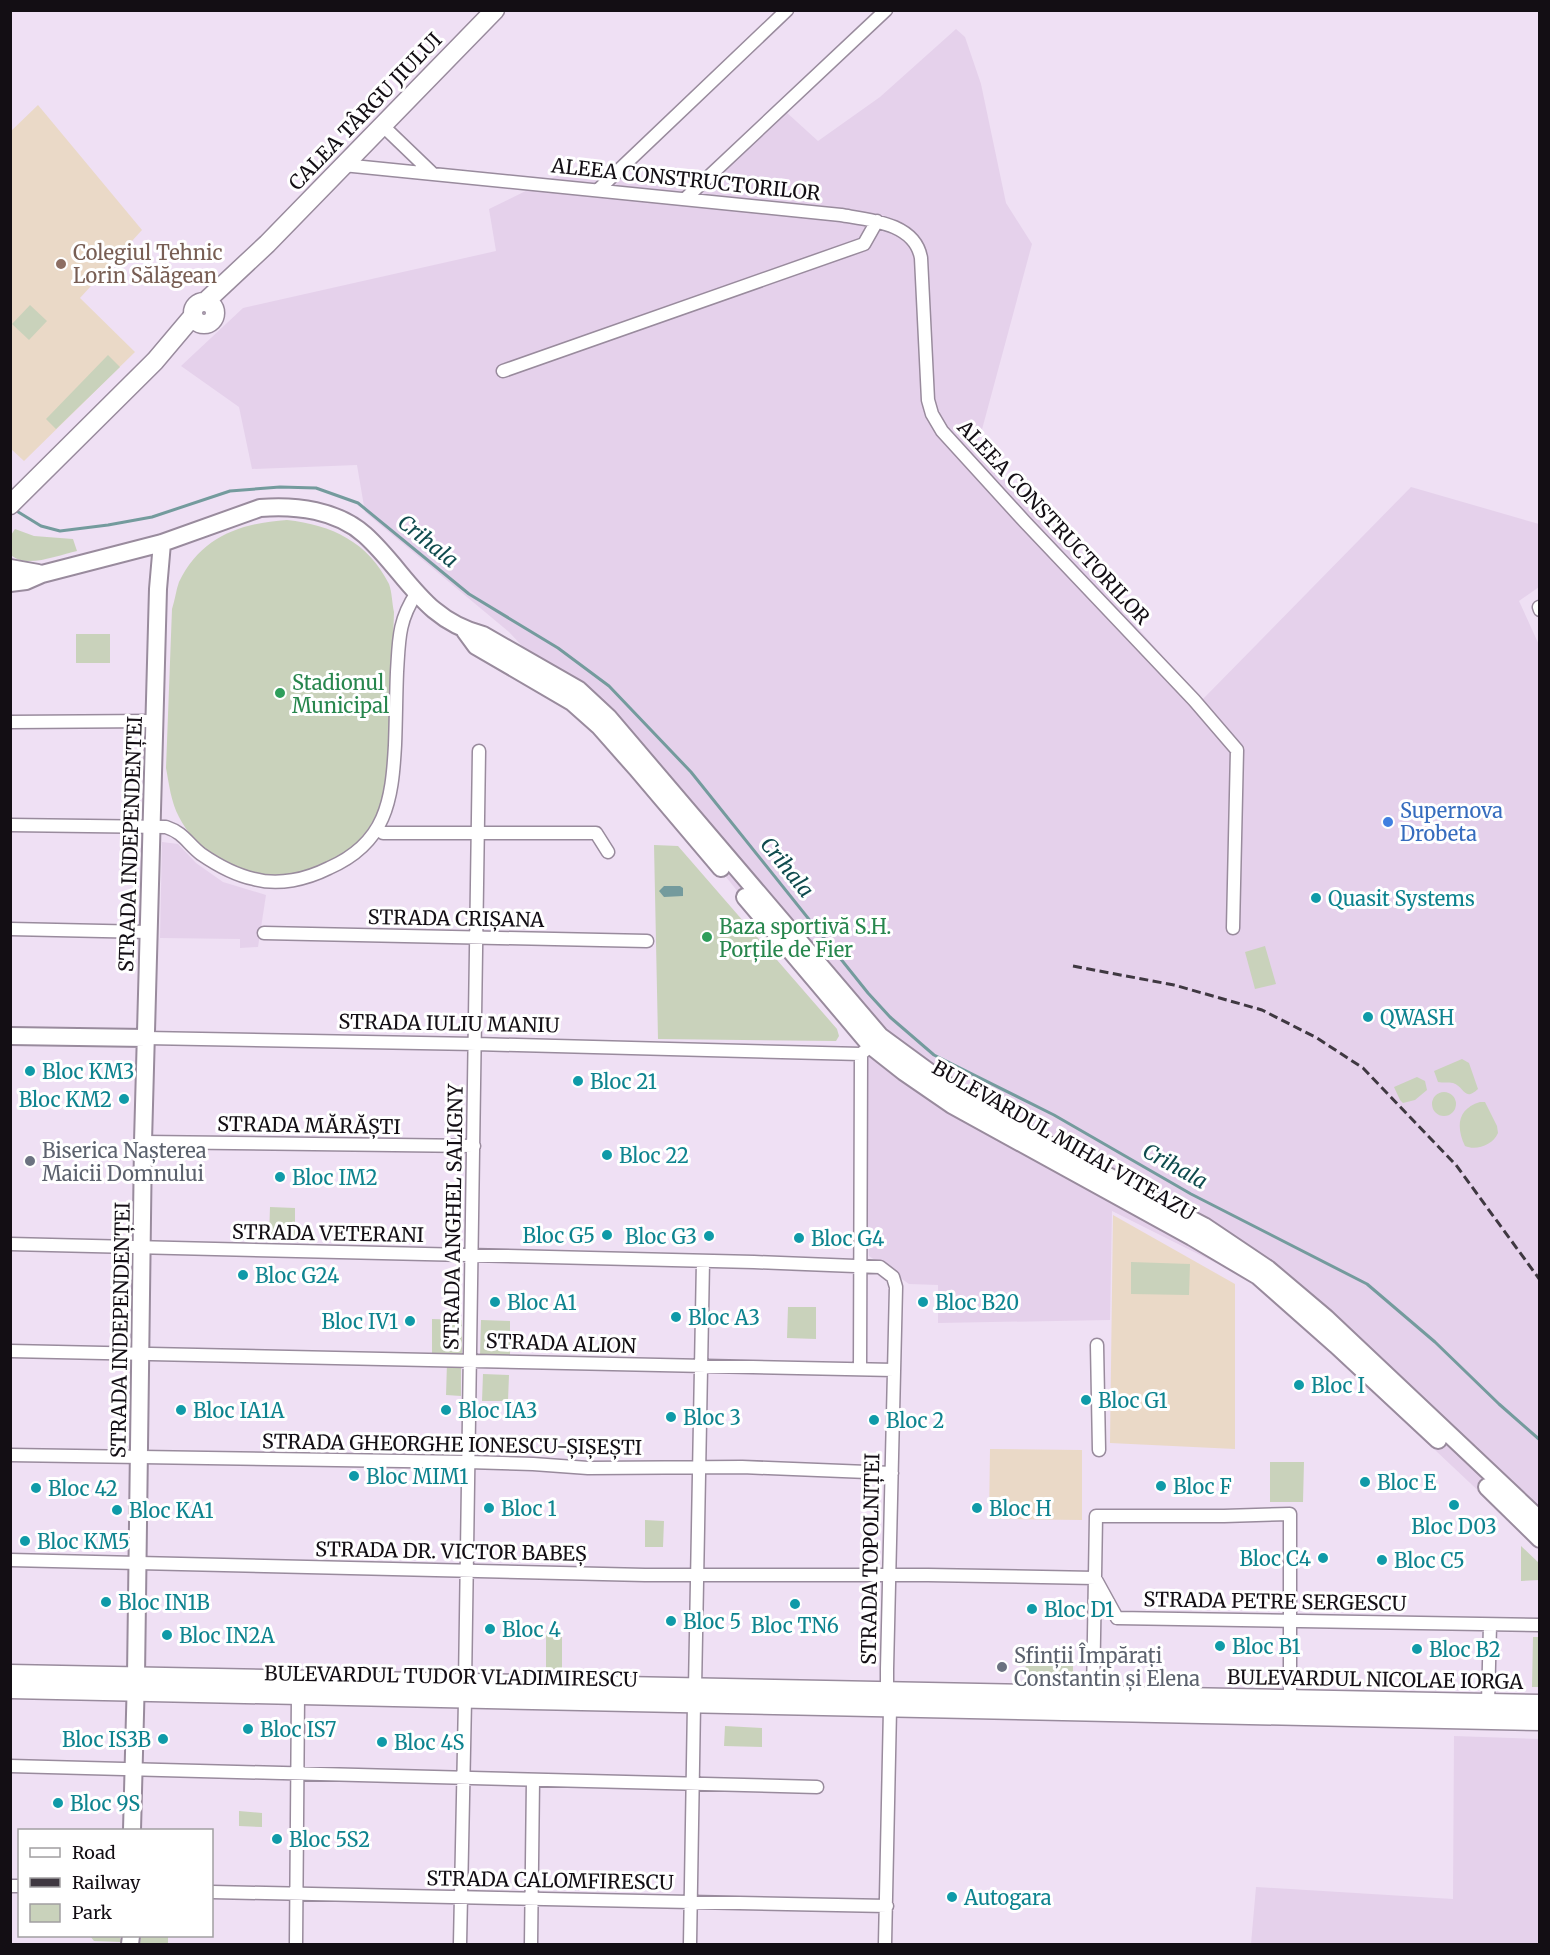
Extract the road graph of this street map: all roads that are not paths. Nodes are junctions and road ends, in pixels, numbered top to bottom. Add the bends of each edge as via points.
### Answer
1 (495, 10) edge
2 (787, 10) edge
3 (886, 10) edge
4 (382, 125) junction
5 (343, 165) junction
6 (432, 173) junction
7 (599, 189) junction
8 (686, 198) junction
9 (877, 221) junction
10 (503, 371) dead end
11 (15, 500) edge
12 (162, 543) junction
13 (10, 568) edge
14 (42, 574) junction
15 (10, 583) edge
16 (416, 594) junction
17 (154, 721) junction
18 (10, 722) edge
19 (479, 751) dead end
20 (10, 825) edge
21 (152, 826) junction
22 (383, 833) dead end
23 (478, 833) junction
24 (608, 852) dead end
25 (1233, 928) dead end
26 (10, 929) edge
27 (149, 932) junction
28 (264, 933) dead end
29 (477, 938) junction
30 (646, 941) dead end
31 (10, 1036) edge
32 (146, 1038) junction
33 (476, 1044) junction
34 (871, 1045) junction
35 (143, 1142) junction
36 (474, 1146) junction
37 (10, 1244) edge
38 (142, 1248) junction
39 (472, 1256) junction
40 (703, 1261) junction
41 (861, 1266) junction
42 (1097, 1345) dead end
43 (10, 1351) edge
44 (141, 1353) junction
45 (470, 1360) junction
46 (702, 1367) junction
47 (860, 1369) junction
48 (894, 1370) junction
49 (1099, 1450) dead end
50 (10, 1455) edge
51 (140, 1457) junction
52 (468, 1462) junction
53 (698, 1468) junction
54 (892, 1473) junction
55 (1504, 1496) junction
56 (1539, 1520) edge
57 (1539, 1539) edge
58 (10, 1560) edge
59 (138, 1563) junction
60 (466, 1572) junction
61 (698, 1575) junction
62 (890, 1575) junction
63 (1095, 1578) junction
64 (1290, 1621) junction
65 (1490, 1625) junction
66 (1539, 1625) edge
67 (10, 1674) edge
68 (136, 1685) junction
69 (10, 1689) edge
70 (465, 1692) junction
71 (298, 1695) junction
72 (1093, 1696) junction
73 (694, 1697) junction
74 (889, 1701) junction
75 (1290, 1701) junction
76 (1488, 1703) junction
77 (1539, 1704) edge
78 (1539, 1721) edge
79 (10, 1766) edge
80 (133, 1770) junction
81 (297, 1774) junction
82 (463, 1778) junction
83 (533, 1780) junction
84 (692, 1783) junction
85 (817, 1787) dead end
86 (132, 1829) edge
87 (213, 1892) edge
88 (297, 1894) junction
89 (461, 1898) junction
90 (532, 1900) junction
91 (690, 1902) junction
92 (887, 1906) junction
93 (296, 1944) edge
94 (460, 1944) edge
95 (531, 1944) edge
96 (690, 1944) edge
97 (885, 1944) edge

1 - 4 main road, CALEA TÂRGU JIULUI
2 - 7 street
3 - 8 street
4 - 5 main road, CALEA TÂRGU JIULUI
4 - 6 street
5 - 6 street, ALEEA CONSTRUCTORILOR
5 - 11 main road, CALEA TÂRGU JIULUI via 210,306 215,315 212,321 206,325 196,320
6 - 7 street, ALEEA CONSTRUCTORILOR
7 - 8 street, ALEEA CONSTRUCTORILOR
8 - 9 street, ALEEA CONSTRUCTORILOR
9 - 10 street via 864,244
9 - 25 street, ALEEA CONSTRUCTORILOR via 904,233 920,248 928,400 942,431 1194,700 1236,750
12 - 14 main road, BULEVARDUL MIHAI VITEAZU
12 - 16 main road, BULEVARDUL MIHAI VITEAZU via 260,508 314,510 364,534
12 - 17 main road, STRADA INDEPENDENȚEI
13 - 14 main road, BULEVARDUL MIHAI VITEAZU
14 - 15 main road, BULEVARDUL MIHAI VITEAZU
16 - 21 street via 406,608 399,634 393,780 388,805 364,844 343,862 321,872 277,882 234,873 199,852 176,830
16 - 34 main road, BULEVARDUL MIHAI VITEAZU via 465,631 483,635 579,690 608,717
17 - 18 street
17 - 21 main road, STRADA INDEPENDENȚEI
19 - 23 street, STRADA ANGHEL SALIGNY
20 - 21 street
21 - 27 main road, STRADA INDEPENDENȚEI
22 - 23 street
23 - 24 street via 596,833
23 - 29 street, STRADA ANGHEL SALIGNY
26 - 27 street
27 - 32 main road, STRADA INDEPENDENȚEI
28 - 29 street, STRADA CRIȘANA
29 - 30 street, STRADA CRIȘANA
29 - 33 street, STRADA ANGHEL SALIGNY
31 - 32 main road, STRADA IULIU MANIU
32 - 33 street, STRADA IULIU MANIU
32 - 35 main road, STRADA INDEPENDENȚEI
33 - 34 street, STRADA IULIU MANIU
33 - 36 street, STRADA ANGHEL SALIGNY
34 - 41 street
34 - 55 main road, BULEVARDUL MIHAI VITEAZU via 952,1105 1196,1221 1269,1269 1317,1311 1362,1361
35 - 36 street, STRADA MĂRĂȘTI
35 - 38 main road, STRADA INDEPENDENȚEI
36 - 39 street, STRADA ANGHEL SALIGNY
37 - 38 street, STRADA VETERANI
38 - 39 street, STRADA VETERANI
38 - 44 main road, STRADA INDEPENDENȚEI
39 - 40 street, STRADA VETERANI
39 - 45 street, STRADA ANGHEL SALIGNY
40 - 41 street, STRADA VETERANI
40 - 46 street
41 - 47 street
41 - 48 street, STRADA TOPOLNIȚEI via 880,1267 893,1277
42 - 49 street
43 - 44 street, STRADA ALION
44 - 45 street, STRADA ALION
44 - 51 main road, STRADA INDEPENDENȚEI
45 - 46 street, STRADA ALION
45 - 52 street, STRADA ANGHEL SALIGNY
46 - 47 street, STRADA ALION
46 - 53 street
47 - 48 street, STRADA ALION
48 - 54 street, STRADA TOPOLNIȚEI
50 - 51 street, STRADA GHEORGHE IONESCU-ȘIȘEȘTI
51 - 52 street, STRADA GHEORGHE IONESCU-ȘIȘEȘTI
51 - 59 main road, STRADA INDEPENDENȚEI
52 - 53 street, STRADA GHEORGHE IONESCU-ȘIȘEȘTI
52 - 60 street, STRADA ANGHEL SALIGNY
53 - 54 street, STRADA GHEORGHE IONESCU-ȘIȘEȘTI
53 - 61 street
54 - 62 street, STRADA TOPOLNIȚEI
55 - 56 main road, BULEVARDUL MIHAI VITEAZU
55 - 57 main road, BULEVARDUL MIHAI VITEAZU
58 - 59 street, STRADA DR. VICTOR BABEȘ
59 - 60 street, STRADA DR. VICTOR BABEȘ
59 - 68 main road, STRADA INDEPENDENȚEI
60 - 61 street, STRADA DR. VICTOR BABEȘ
60 - 70 street, STRADA ANGHEL SALIGNY
61 - 62 street, STRADA DR. VICTOR BABEȘ
61 - 73 street
62 - 63 street
62 - 74 street, STRADA TOPOLNIȚEI
63 - 64 street, STRADA PETRE SERGESCU via 1117,1618
63 - 64 street via 1096,1516 1290,1514
63 - 72 street
64 - 65 street, STRADA PETRE SERGESCU
64 - 75 street
65 - 66 street, STRADA PETRE SERGESCU
65 - 76 street
67 - 68 main road, BULEVARDUL TUDOR VLADIMIRESCU
68 - 69 main road, BULEVARDUL TUDOR VLADIMIRESCU
68 - 70 main road, BULEVARDUL TUDOR VLADIMIRESCU
68 - 71 main road, BULEVARDUL TUDOR VLADIMIRESCU
68 - 80 main road, STRADA INDEPENDENȚEI
70 - 71 main road, BULEVARDUL TUDOR VLADIMIRESCU
70 - 73 main road, BULEVARDUL TUDOR VLADIMIRESCU
70 - 82 street, STRADA ANGHEL SALIGNY
71 - 81 street
72 - 74 main road, BULEVARDUL NICOLAE IORGA
72 - 75 main road, BULEVARDUL NICOLAE IORGA
73 - 74 main road, BULEVARDUL TUDOR VLADIMIRESCU
73 - 84 street
74 - 78 main road, BULEVARDUL NICOLAE IORGA
74 - 92 street, STRADA TOPOLNIȚEI
75 - 76 main road, BULEVARDUL NICOLAE IORGA
76 - 77 main road, BULEVARDUL NICOLAE IORGA
79 - 80 street
80 - 81 street
80 - 86 main road, STRADA INDEPENDENȚEI
81 - 82 street
81 - 88 street
82 - 83 street
82 - 89 street, STRADA ANGHEL SALIGNY
83 - 84 street
83 - 90 street
84 - 85 street
84 - 91 street
87 - 88 street, STRADA CALOMFIRESCU
88 - 89 street, STRADA CALOMFIRESCU
88 - 93 street
89 - 90 street, STRADA CALOMFIRESCU
89 - 94 street, STRADA ANGHEL SALIGNY
90 - 91 street, STRADA CALOMFIRESCU
90 - 95 street
91 - 92 street, STRADA CALOMFIRESCU
91 - 96 street
92 - 97 street, STRADA TOPOLNIȚEI

